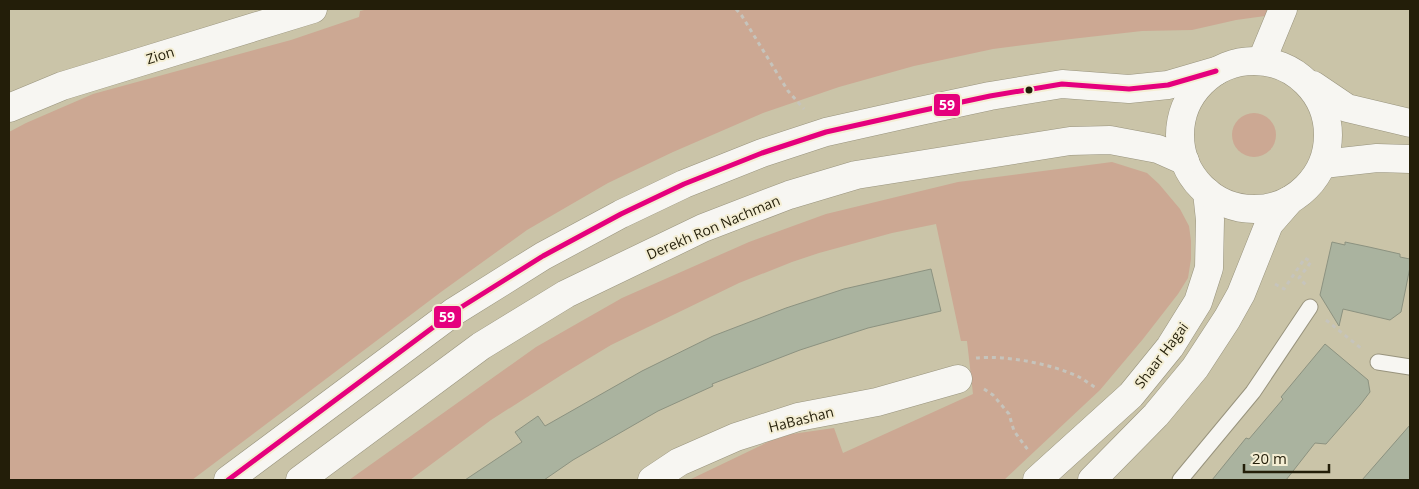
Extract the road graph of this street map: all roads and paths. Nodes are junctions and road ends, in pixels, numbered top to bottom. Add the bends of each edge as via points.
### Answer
1 (313, 9) edge
2 (736, 9) edge
3 (1284, 9) edge
4 (1262, 60) junction
5 (1216, 71) junction
6 (1302, 78) junction
7 (9, 108) edge
8 (806, 111) dead end
9 (1410, 123) edge
10 (1410, 159) edge
11 (1185, 161) junction
12 (1323, 164) junction
13 (1207, 192) junction
14 (1290, 200) junction
15 (1278, 285) dead end
16 (1307, 286) dead end
17 (1310, 307) joint
18 (1378, 362) joint
19 (1410, 367) edge
20 (966, 368) junction
21 (1100, 390) dead end
22 (1030, 452) dead end
23 (228, 480) edge
24 (300, 480) edge
25 (652, 480) edge
26 (1037, 480) edge
27 (1092, 480) edge
28 (1180, 480) edge

1 - 7 main road, Zion via 62,86
2 - 8 path via 788,91
3 - 4 main road
4 - 5 main road via 1237,62
4 - 6 main road via 1283,66
5 - 11 main road via 1198,86 1187,103 1181,122 1180,142
5 - 23 main road via 1168,85 1129,88 1062,84 937,107 826,132 684,184 542,256 455,311
6 - 9 main road via 1347,108
6 - 12 main road via 1318,95 1328,122 1329,136
10 - 12 main road via 1377,158
11 - 13 main road
11 - 24 main road, Derekh Ron Nachman via 1158,149 1110,140 1070,141 856,175 789,195 703,228 566,294 481,346
12 - 14 main road via 1304,190
13 - 14 main road via 1239,207 1257,209
13 - 26 main road, Shaar Hagai via 1209,268 1198,302 1170,347 1131,395
14 - 27 main road via 1269,224 1241,294 1195,368 1156,415
15 - 16 path via 1284,289 1305,258 1311,262 1299,278
17 - 18 path
17 - 28 lane via 1253,392
18 - 19 lane
20 - 21 path via 984,357 1015,360 1053,368
20 - 22 path via 977,385 993,395 1009,414 1014,431
20 - 25 main road, HaBashan via 877,402 798,417 736,436 679,462

